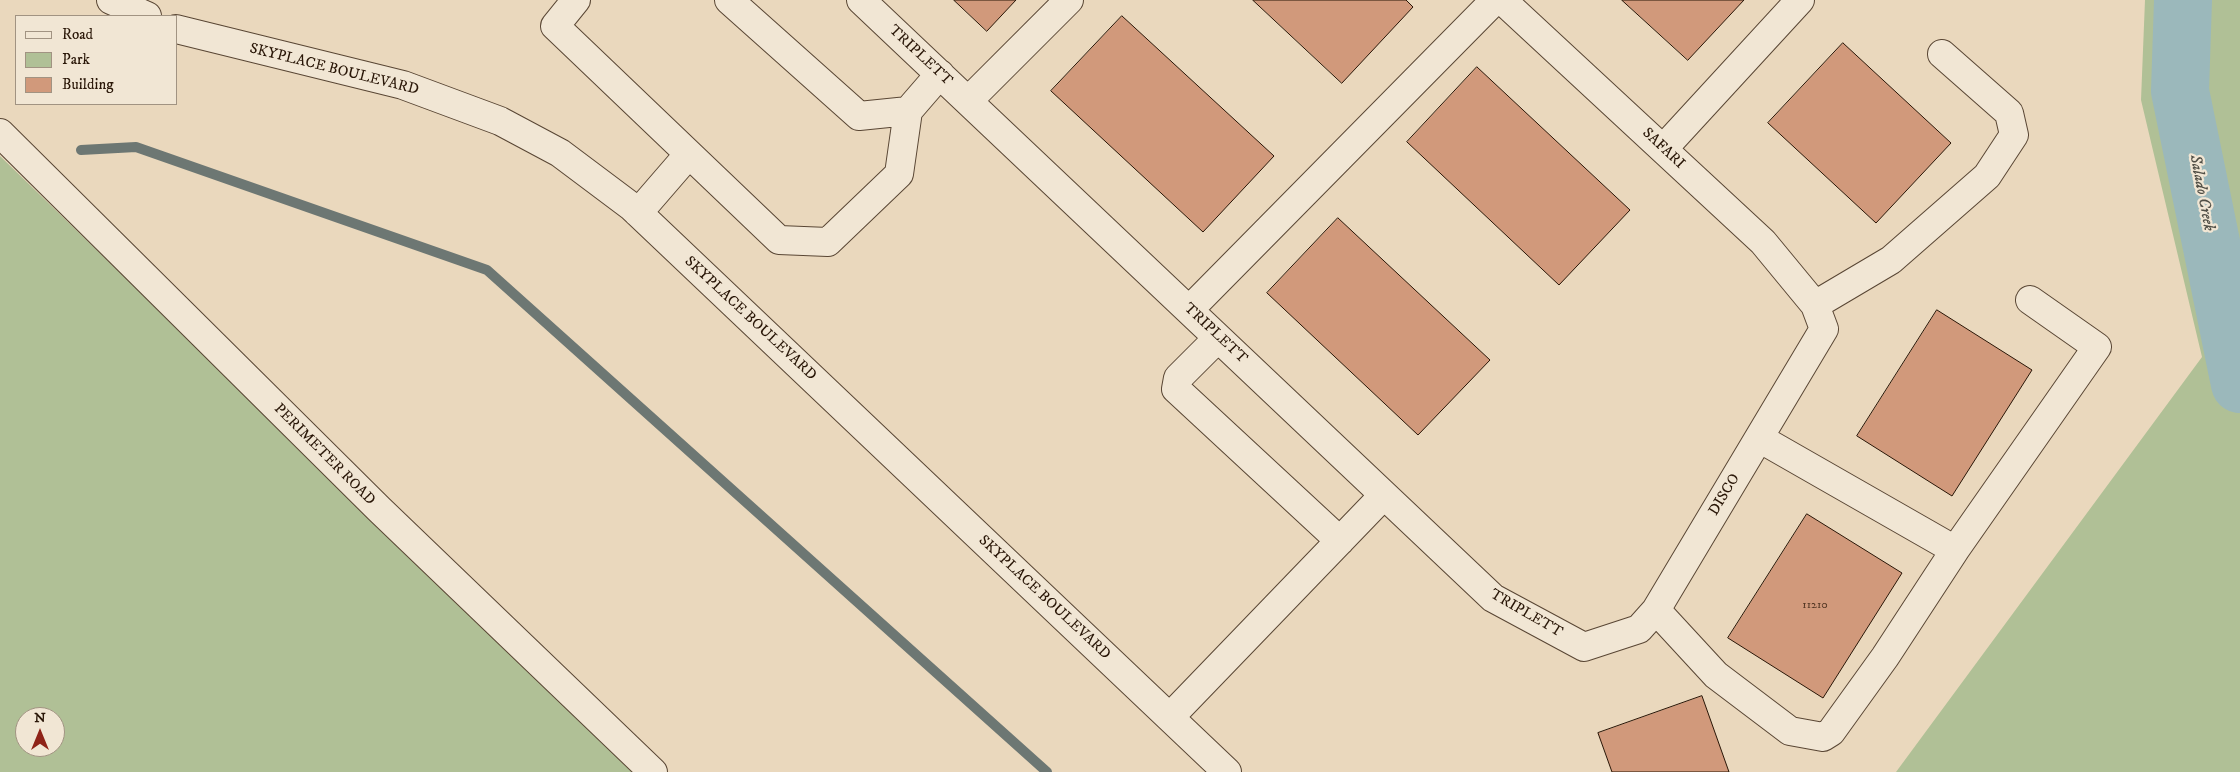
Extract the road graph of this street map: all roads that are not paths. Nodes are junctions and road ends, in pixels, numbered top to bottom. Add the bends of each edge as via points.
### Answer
1 (111, 0) edge
2 (576, 0) edge
3 (729, 0) edge
4 (861, 0) edge
5 (1069, 0) edge
6 (1495, 0) edge
7 (1502, 0) edge
8 (1800, 0) edge
9 (145, 15) edge
10 (178, 30) edge
11 (1942, 54) dead end
12 (940, 74) junction
13 (968, 101) junction
14 (908, 112) junction
15 (0, 133) edge
16 (1663, 149) junction
17 (689, 154) junction
18 (638, 213) junction
19 (2030, 300) dead end
20 (1815, 305) junction
21 (1189, 310) junction
22 (1218, 338) junction
23 (1759, 438) junction
24 (1384, 495) junction
25 (1340, 541) junction
26 (1954, 550) junction
27 (1656, 610) junction
28 (1584, 647) joint
29 (1170, 717) junction
30 (653, 772) edge
31 (1228, 772) edge

1 - 9 street
2 - 17 street via 555,26
3 - 14 street via 859,116
4 - 12 street, TRIPLETT
5 - 13 street
6 - 21 street
7 - 16 street, SAFARI
8 - 16 street
10 - 18 street, SKYPLACE BOULEVARD via 403,85 500,121 560,153
11 - 20 street via 2009,113 2014,134 1987,176 1891,260
12 - 13 street, TRIPLETT
12 - 14 street
13 - 21 street, TRIPLETT
14 - 17 street via 899,174 828,242 779,240
15 - 30 street, PERIMETER ROAD via 379,509
16 - 20 street, SAFARI via 1763,242
17 - 18 street
18 - 29 street, SKYPLACE BOULEVARD
19 - 26 street via 2097,347
20 - 23 street, DISCO via 1824,329
21 - 22 street, TRIPLETT
22 - 24 street, TRIPLETT
22 - 25 street via 1178,378 1176,388
23 - 26 street
23 - 27 street, DISCO
24 - 25 street
24 - 28 street, TRIPLETT via 1493,598
25 - 29 street
26 - 27 street via 1885,657 1831,732 1823,738 1790,731 1723,681
27 - 28 street, DISCO via 1639,629
29 - 31 street, SKYPLACE BOULEVARD

